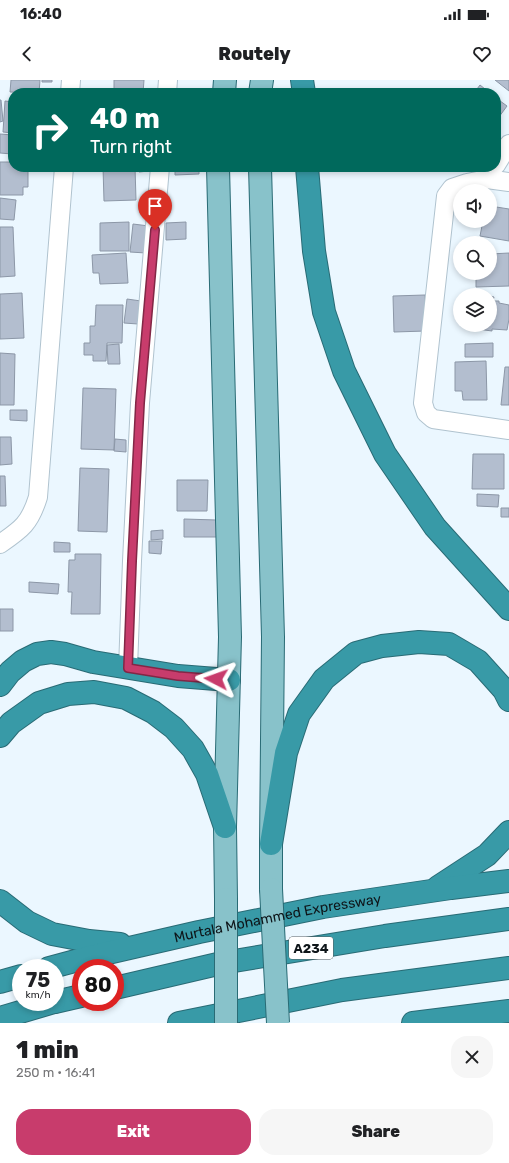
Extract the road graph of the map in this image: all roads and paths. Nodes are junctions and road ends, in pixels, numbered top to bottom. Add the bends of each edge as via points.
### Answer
1 (509, 144) edge
2 (501, 157) edge
3 (64, 172) edge
4 (160, 172) edge
5 (218, 172) edge
6 (260, 172) edge
7 (307, 172) edge
8 (489, 172) edge
9 (496, 172) edge
10 (509, 182) edge
11 (509, 430) edge
12 (0, 544) edge
13 (509, 608) edge
14 (128, 668) junction
15 (229, 680) junction
16 (0, 686) edge
17 (509, 700) edge
18 (0, 736) edge
19 (225, 828) junction
20 (509, 832) edge
21 (271, 844) junction
22 (509, 882) edge
23 (433, 891) junction
24 (0, 901) edge
25 (509, 920) edge
26 (137, 946) junction
27 (64, 964) edge
28 (509, 968) edge
29 (12, 979) edge
30 (0, 982) edge
31 (124, 986) edge
32 (509, 1010) edge
33 (24, 1011) edge
34 (0, 1018) edge
35 (179, 1023) edge
36 (226, 1023) edge
37 (278, 1023) edge
38 (413, 1023) edge

1 - 2 street
3 - 12 street via 38,497 29,520 21,530
4 - 14 street via 140,403
5 - 15 main road
6 - 21 main road via 274,637
7 - 13 highway via 314,251 324,312 344,371 385,454 435,527
8 - 11 street via 452,188 446,196 423,403 426,413 433,419
9 - 10 street
14 - 15 highway via 178,676
14 - 16 highway via 51,652 37,654 23,661 10,672
15 - 19 main road
17 - 21 highway via 504,690 478,661 449,644 419,642 382,646 356,654 324,679 299,714 286,753
18 - 19 highway via 11,723 39,703 68,694 94,692 126,698 153,712 174,728 193,749 207,774
19 - 36 main road, bridge
20 - 23 highway via 487,855
21 - 37 main road, bridge
22 - 23 highway, Murtala Mohammed Expressway
23 - 26 highway, Murtala Mohammed Expressway via 323,907
24 - 26 highway via 27,922 52,934
25 - 31 highway, A234 via 384,936 222,963
26 - 27 highway, Murtala Mohammed Expressway
28 - 35 highway via 342,990
29 - 30 highway
32 - 38 highway
33 - 34 highway

